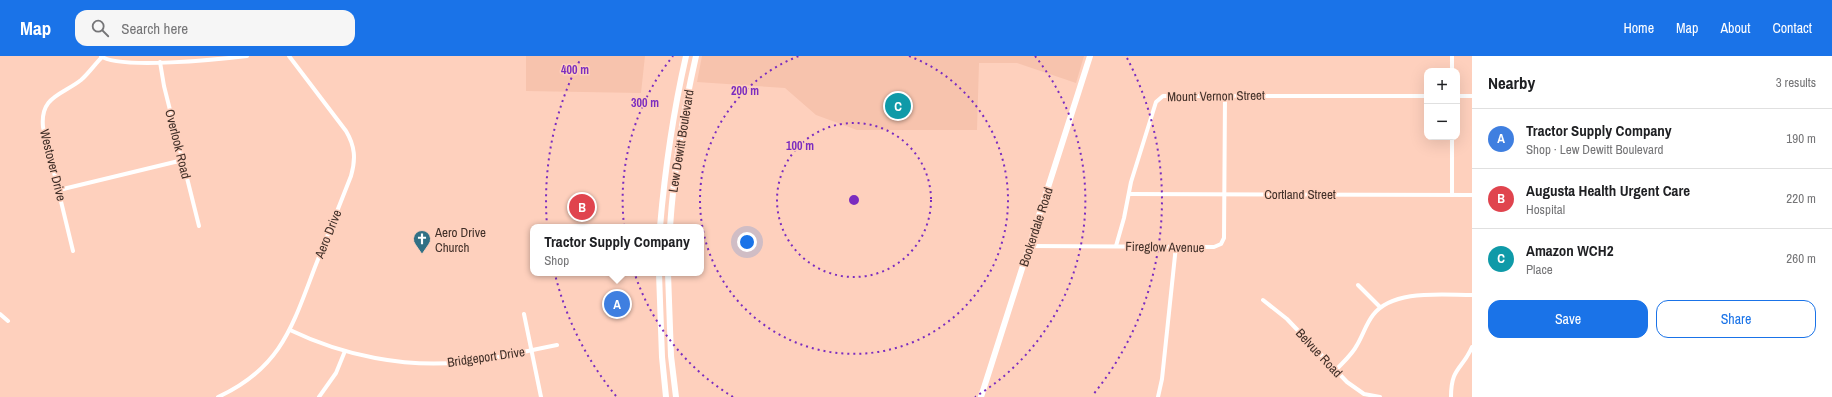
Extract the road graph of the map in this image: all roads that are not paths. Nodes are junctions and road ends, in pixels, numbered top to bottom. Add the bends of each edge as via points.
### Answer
1 (247, 56) edge
2 (289, 56) edge
3 (686, 56) edge
4 (696, 56) edge
5 (1090, 56) edge
6 (1452, 56) edge
7 (102, 57) edge
8 (160, 62) junction
9 (1452, 68) edge
10 (1225, 96) junction
11 (1424, 96) edge
12 (1460, 96) edge
13 (1472, 96) edge
14 (1452, 140) edge
15 (183, 160) junction
16 (59, 190) junction
17 (1129, 194) junction
18 (1224, 194) junction
19 (1452, 195) junction
20 (1472, 195) edge
21 (660, 224) edge
22 (670, 224) edge
23 (199, 226) dead end
24 (1030, 246) junction
25 (1116, 246) junction
26 (1176, 246) junction
27 (74, 251) dead end
28 (659, 276) edge
29 (668, 276) edge
30 (1358, 285) dead end
31 (1472, 295) edge
32 (1263, 300) dead end
33 (1380, 307) junction
34 (0, 314) edge
35 (524, 314) dead end
36 (8, 322) dead end
37 (290, 330) junction
38 (557, 345) dead end
39 (1472, 347) edge
40 (531, 350) junction
41 (345, 351) junction
42 (1335, 371) junction
43 (218, 397) edge
44 (319, 397) edge
45 (541, 397) edge
46 (666, 397) edge
47 (676, 397) edge
48 (981, 397) edge
49 (1158, 397) edge
50 (1380, 397) edge
51 (1451, 397) edge

1 - 8 street
2 - 37 street, Aero Drive via 346,131 353,144 355,156 351,176
3 - 21 main road, Lew Dewitt Boulevard via 664,176
4 - 22 main road, Lew Dewitt Boulevard via 674,177
5 - 24 main road, Bookerdale Road
6 - 9 street
7 - 8 street via 110,61
7 - 16 street, Westover Drive via 82,79 50,99 44,110 43,127
8 - 15 street, Overlook Road
10 - 11 street, Mount Vernon Street
10 - 17 street, Mount Vernon Street via 1160,97 1156,102
10 - 18 street, Fireglow Avenue
12 - 13 street
14 - 19 street
15 - 16 street
15 - 23 street, Overlook Road
16 - 27 street, Westover Drive
17 - 18 street, Cortland Street
17 - 25 street, Mount Vernon Street
18 - 19 street, Cortland Street
18 - 26 street, Fireglow Avenue via 1224,238 1221,244 1214,247
19 - 20 street, Cortland Street
24 - 25 street, Fireglow Avenue
24 - 48 main road, Bookerdale Road
25 - 26 street, Fireglow Avenue
26 - 49 street
28 - 46 main road
29 - 47 main road via 671,356
30 - 33 street
31 - 33 street via 1405,297
32 - 42 street, Belvue Road via 1287,319
33 - 42 street via 1372,316 1357,346
34 - 36 street
35 - 40 street
37 - 41 street, Bridgeport Drive
37 - 43 street, Aero Drive via 272,357 254,376 234,390
38 - 40 street, Bridgeport Drive
39 - 51 street via 1454,373
40 - 41 street, Bridgeport Drive via 472,361 437,364 393,361
40 - 45 street
41 - 44 street via 336,373
42 - 50 street, Belvue Road via 1364,394

